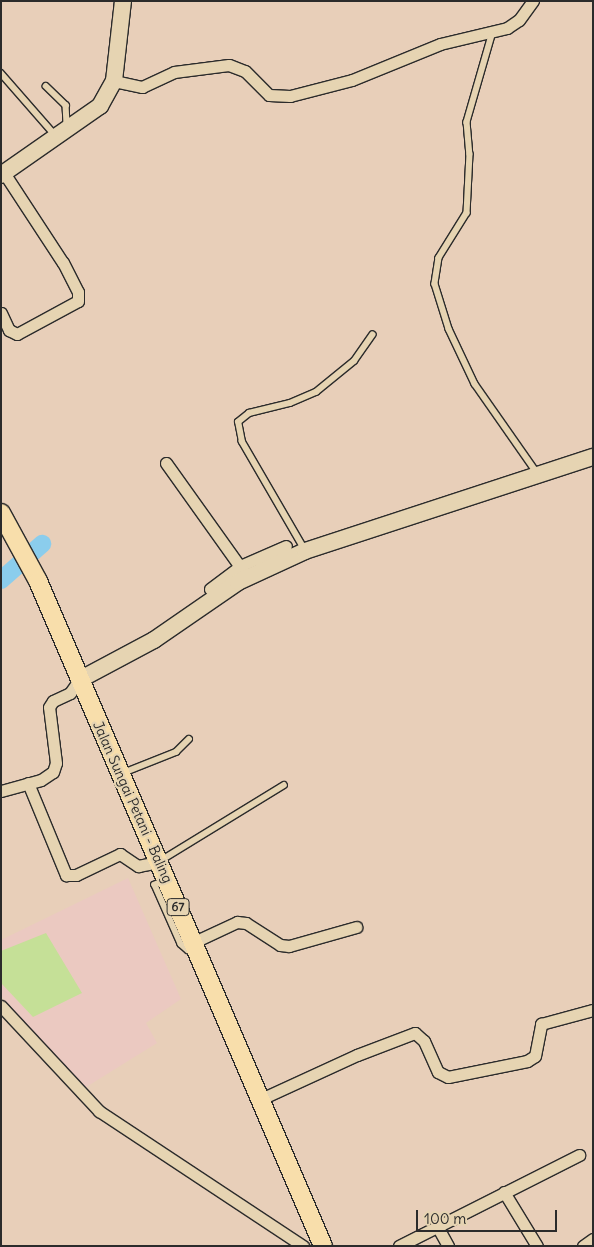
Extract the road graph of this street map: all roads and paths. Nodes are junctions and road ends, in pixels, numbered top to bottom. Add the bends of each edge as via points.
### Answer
1 (123, 1) edge
2 (533, 1) edge
3 (493, 32) junction
4 (1, 73) edge
5 (114, 81) junction
6 (46, 86) dead end
7 (62, 133) junction
8 (2, 174) edge
9 (1, 313) edge
10 (372, 335) dead end
11 (593, 457) edge
12 (166, 463) dead end
13 (538, 474) junction
14 (1, 513) edge
15 (286, 546) dead end
16 (305, 551) junction
17 (244, 572) junction
18 (210, 588) dead end
19 (79, 680) junction
20 (189, 739) dead end
21 (121, 774) junction
22 (28, 783) junction
23 (284, 785) dead end
24 (1, 791) edge
25 (159, 862) junction
26 (356, 927) dead end
27 (194, 946) junction
28 (1, 1006) edge
29 (593, 1010) edge
30 (261, 1099) junction
31 (579, 1155) dead end
32 (504, 1192) junction
33 (437, 1226) junction
34 (593, 1239) edge
35 (322, 1241) edge
36 (303, 1246) edge
37 (399, 1246) edge
38 (448, 1246) edge
39 (537, 1246) edge
40 (583, 1246) edge

1 - 5 street
2 - 3 street via 514,24
3 - 5 street via 440,44 352,80 283,97 269,95 245,71 229,65 174,72 142,87
3 - 13 lane via 467,122 470,154 467,213 439,258 434,273 435,284 449,329 475,384
4 - 7 lane
5 - 7 street via 100,106
6 - 7 lane via 66,105
7 - 8 street
8 - 9 street via 63,262 78,292 78,301 17,334 9,330
10 - 16 lane via 354,361 316,392 290,403 249,413 238,422 242,442
11 - 13 street
12 - 17 street
13 - 16 street
14 - 19 main road, Jalan Sungai Petani - Baling / 67 via 38,581
15 - 17 street
16 - 17 street
17 - 18 street
17 - 19 street via 154,640
19 - 21 main road, Jalan Sungai Petani - Baling / 67
19 - 22 street via 70,693 53,701 49,707 56,768 47,778
20 - 21 lane via 176,752
21 - 25 main road, Jalan Sungai Petani - Baling / 67
22 - 24 street
22 - 25 street via 66,875 76,875 120,854 138,866
23 - 25 lane
25 - 27 main road, Jalan Sungai Petani - Baling / 67
26 - 27 street via 289,946 242,921
27 - 30 main road, Jalan Sungai Petani - Baling / 67
28 - 36 street via 99,1111
29 - 30 street via 541,1024 536,1056 527,1060 448,1077 438,1072 424,1041 415,1033 357,1055
30 - 35 main road, Jalan Sungai Petani - Baling / 67
31 - 32 street
32 - 33 street
32 - 39 street
33 - 37 street
33 - 38 street
34 - 40 street

